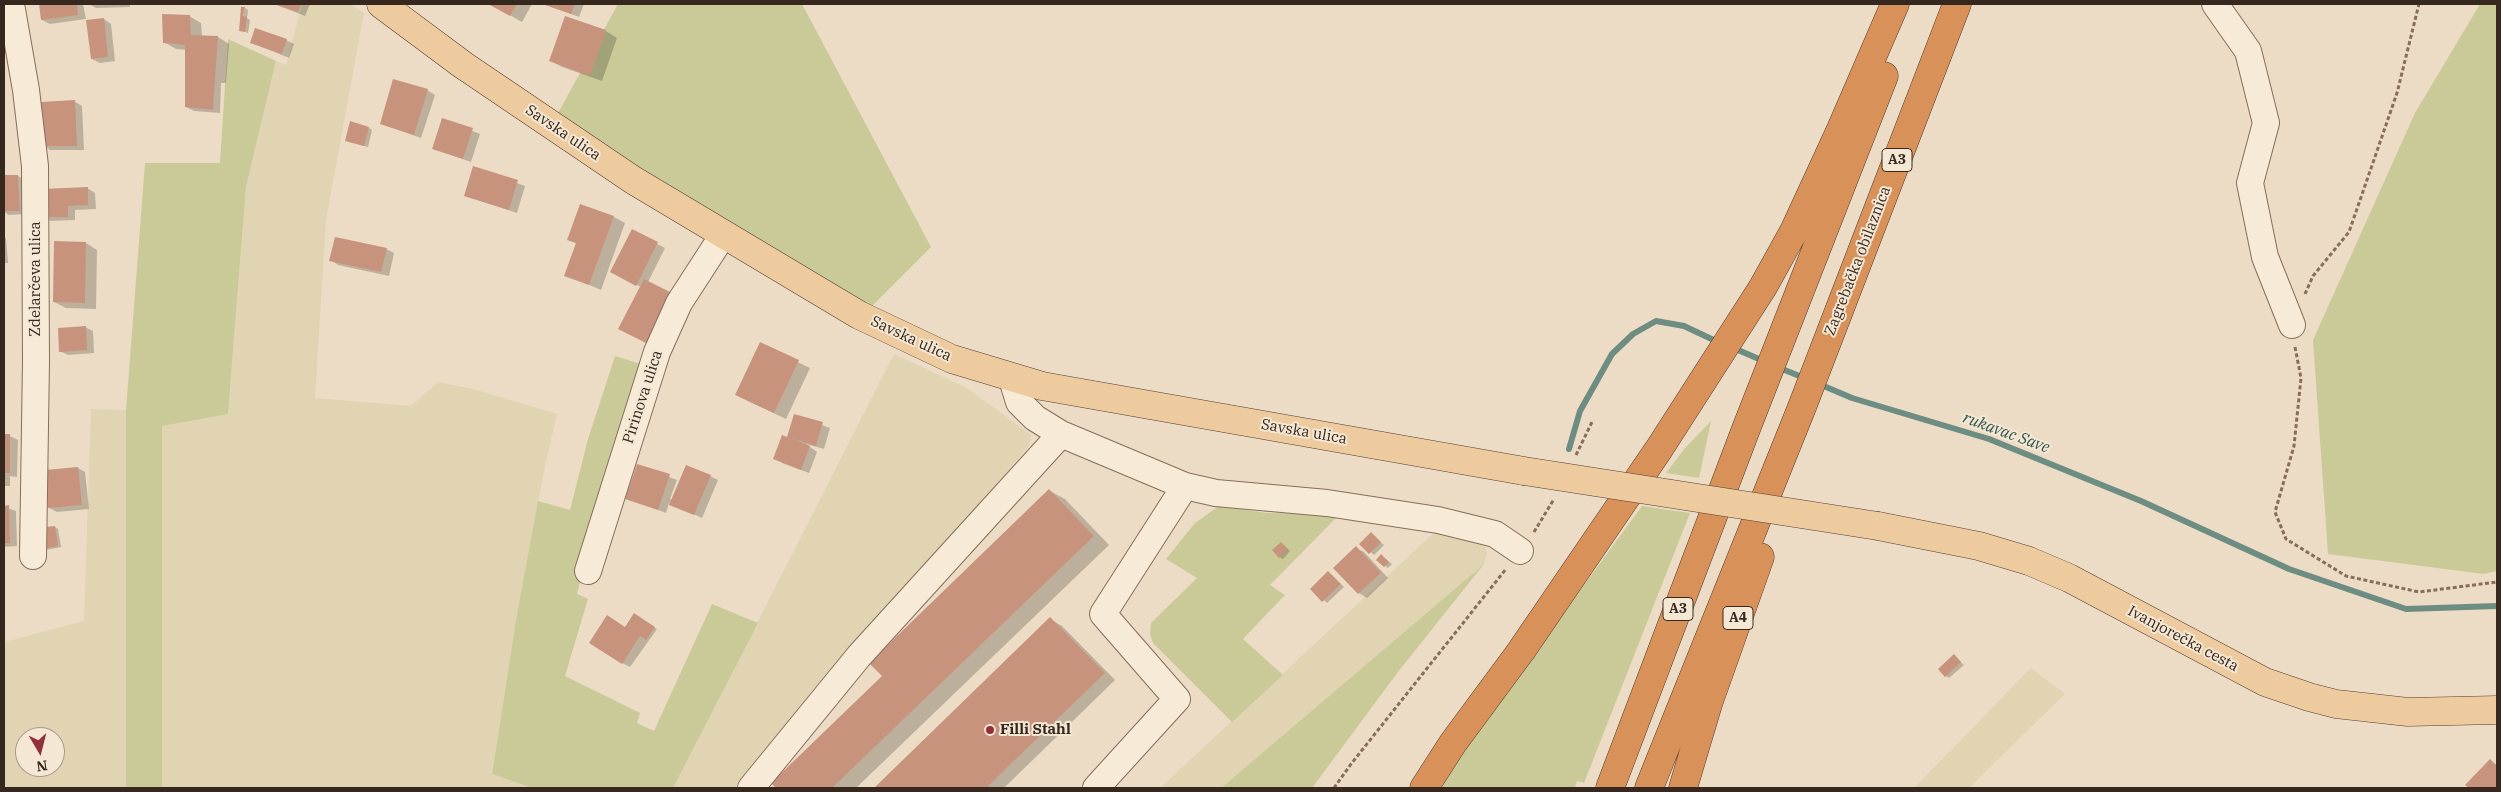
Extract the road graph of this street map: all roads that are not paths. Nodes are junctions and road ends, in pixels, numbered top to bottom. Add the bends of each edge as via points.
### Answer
1 (10, 4) edge
2 (381, 4) edge
3 (1895, 4) edge
4 (1912, 4) edge
5 (1957, 4) edge
6 (2214, 4) edge
7 (724, 235) junction
8 (2292, 325) road end
9 (1012, 378) junction
10 (1061, 434) junction
11 (1793, 446) junction
12 (1185, 486) junction
13 (1878, 526) joint
14 (1520, 551) road end
15 (33, 556) dead end
16 (588, 571) dead end
17 (2497, 710) edge
18 (752, 788) edge
19 (1096, 788) edge
20 (1424, 788) edge
21 (1610, 788) edge
22 (1649, 788) edge
23 (1683, 788) edge

1 - 15 street, Zdelarčeva ulica via 26,90 35,166
2 - 7 main road, Savska ulica via 556,129
3 - 20 highway via 1798,223 1763,287 1521,651
4 - 21 highway, A3
5 - 11 highway, Zagrebačka obilaznica / A3 via 1802,407
6 - 8 street via 2248,51 2266,123 2250,182 2265,257
7 - 9 main road, Savska ulica via 900,336 952,359
7 - 16 street, Pirinova ulica via 679,303 657,352
9 - 10 street via 1019,402 1035,418
9 - 13 main road, Savska ulica, bridge via 1101,397 1524,470
10 - 12 street
10 - 18 street via 859,656
11 - 22 highway, A3
11 - 23 highway, A4 via 1795,463 1708,704
12 - 14 street via 1216,493 1327,503 1438,520 1495,534
12 - 19 street via 1103,614 1178,700
13 - 17 main road, Ivanjorečka cesta via 1979,546 2029,561 2069,578 2265,682 2309,697 2336,704 2408,712

